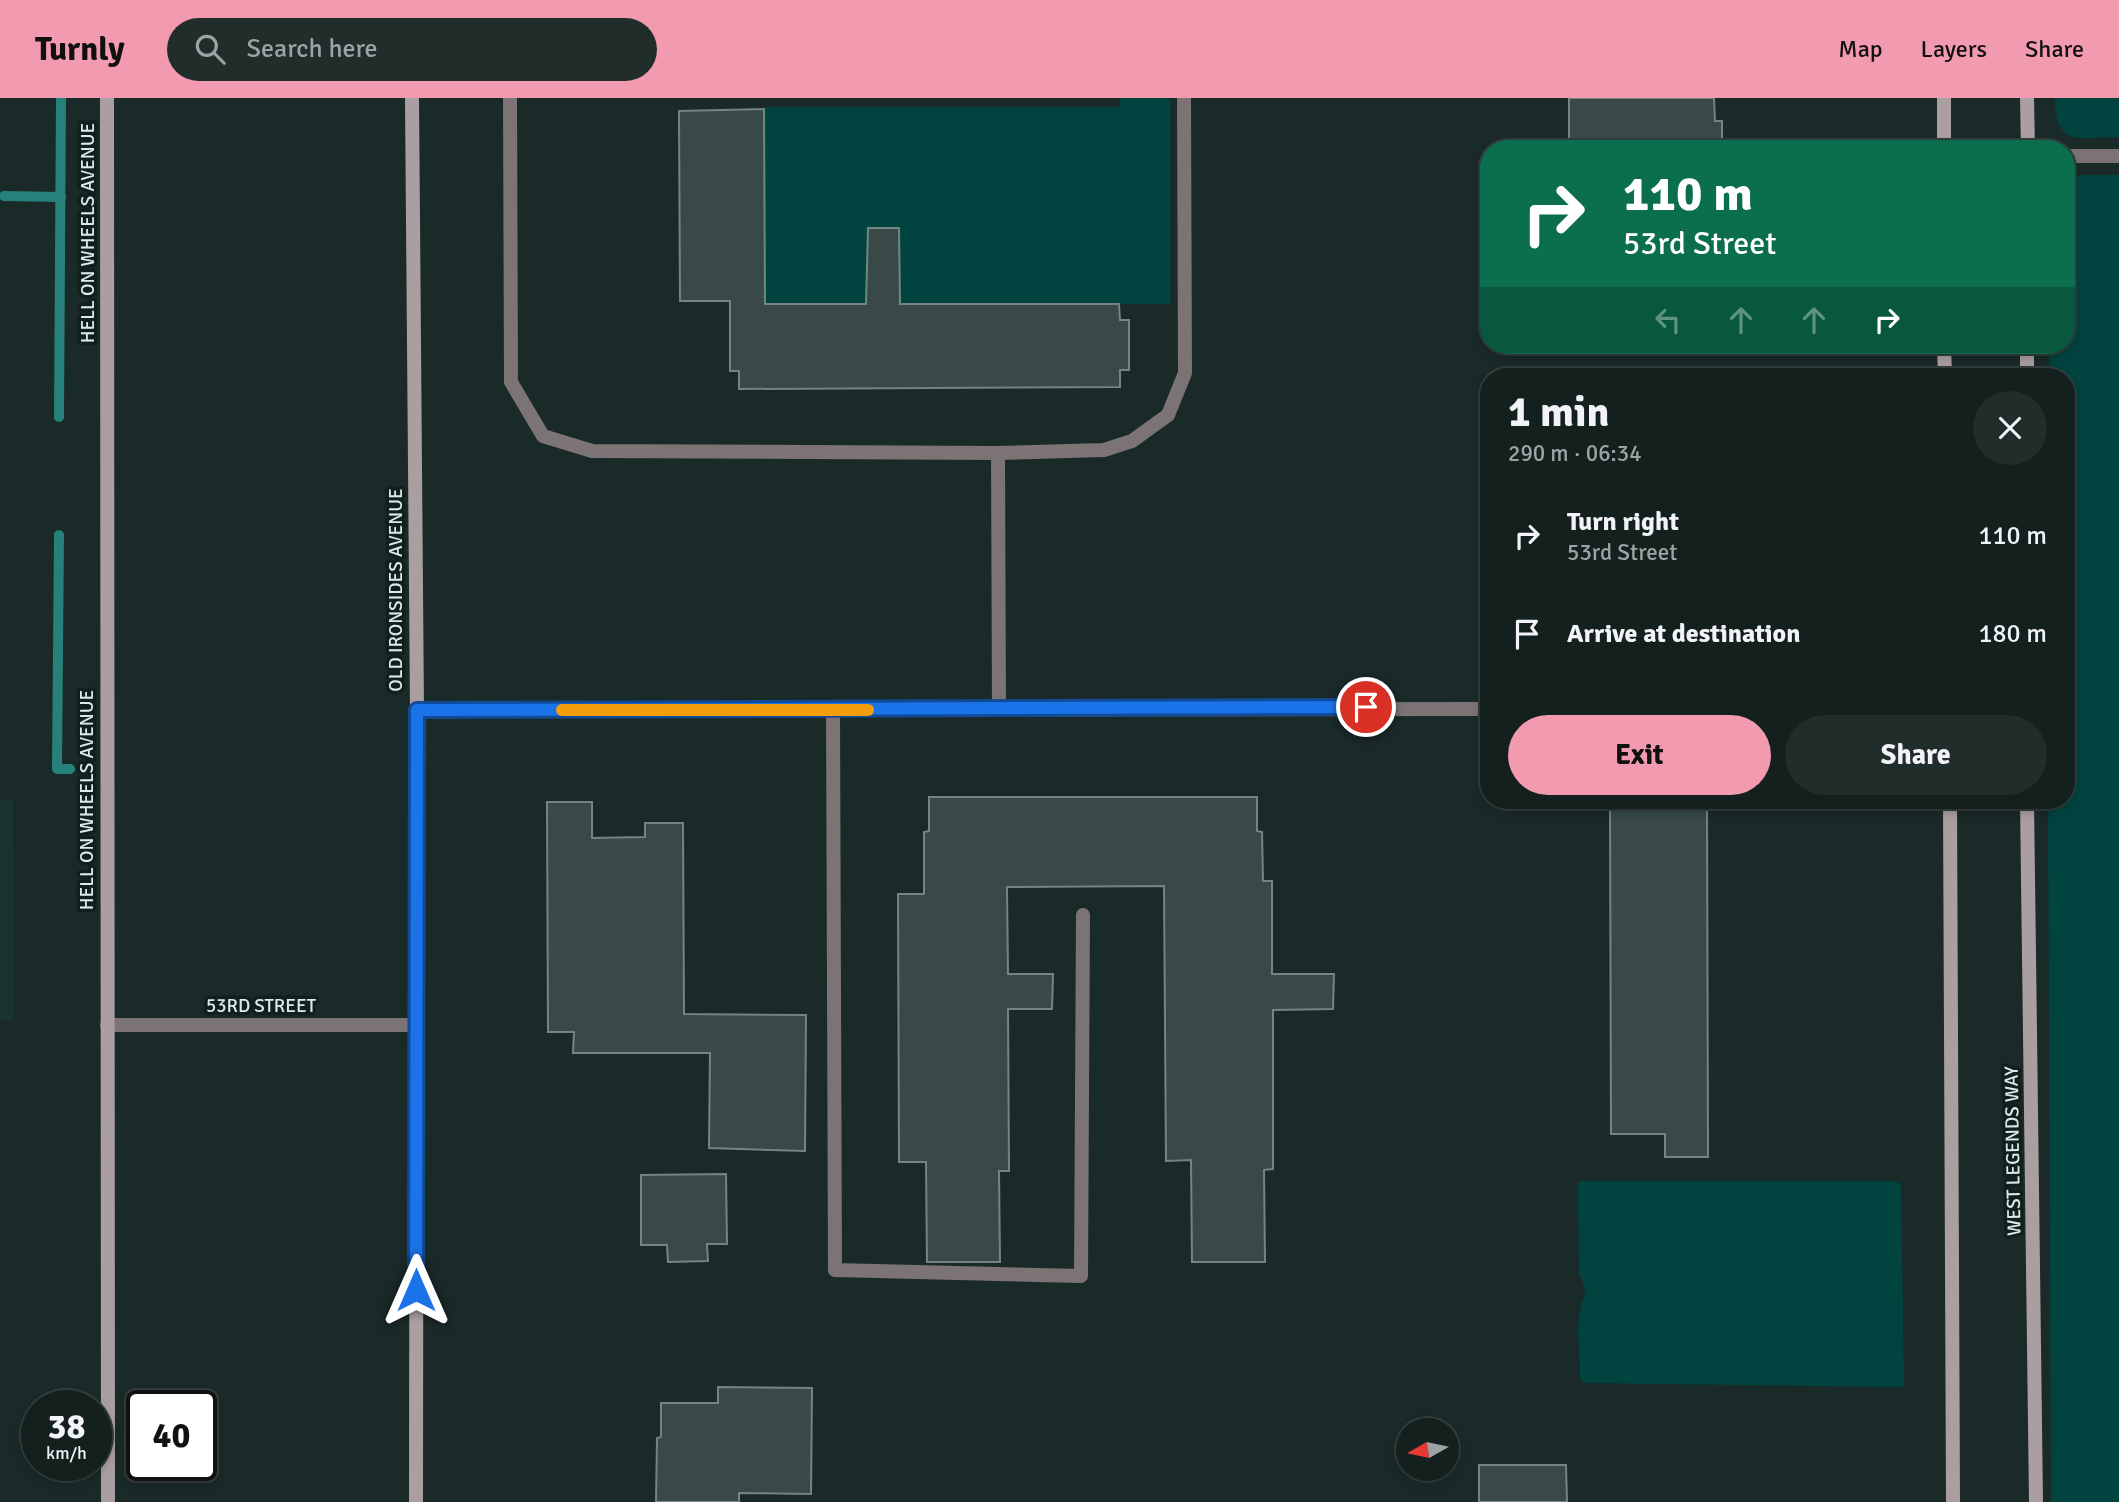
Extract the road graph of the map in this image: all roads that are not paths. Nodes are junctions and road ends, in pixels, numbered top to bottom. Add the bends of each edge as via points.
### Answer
1 (107, 98) edge
2 (412, 98) edge
3 (510, 98) edge
4 (1184, 98) edge
5 (1944, 98) edge
6 (2027, 98) edge
7 (1944, 140) edge
8 (2028, 140) edge
9 (2075, 156) edge
10 (2119, 156) edge
11 (998, 453) junction
12 (1480, 709) edge
13 (417, 710) junction
14 (833, 710) junction
15 (999, 710) junction
16 (1950, 809) edge
17 (2027, 809) edge
18 (1083, 915) dead end
19 (107, 1025) junction
20 (415, 1026) junction
21 (108, 1502) edge
22 (416, 1502) edge
23 (1953, 1502) edge
24 (2036, 1502) edge

1 - 19 street, HELL ON WHEELS AVENUE
2 - 13 street, OLD IRONSIDES AVENUE
3 - 11 street via 511,382 543,436 592,451
4 - 11 street via 1185,373 1168,415 1132,441 1104,450
5 - 7 street
6 - 8 street
9 - 10 street
11 - 15 street
12 - 15 street
13 - 14 street
13 - 20 street, OLD IRONSIDES AVENUE
14 - 15 street
14 - 18 street via 835,1270 1081,1276
16 - 23 street
17 - 24 street, WEST LEGENDS WAY
19 - 20 street, 53RD STREET
19 - 21 street, HELL ON WHEELS AVENUE
20 - 22 street, OLD IRONSIDES AVENUE

